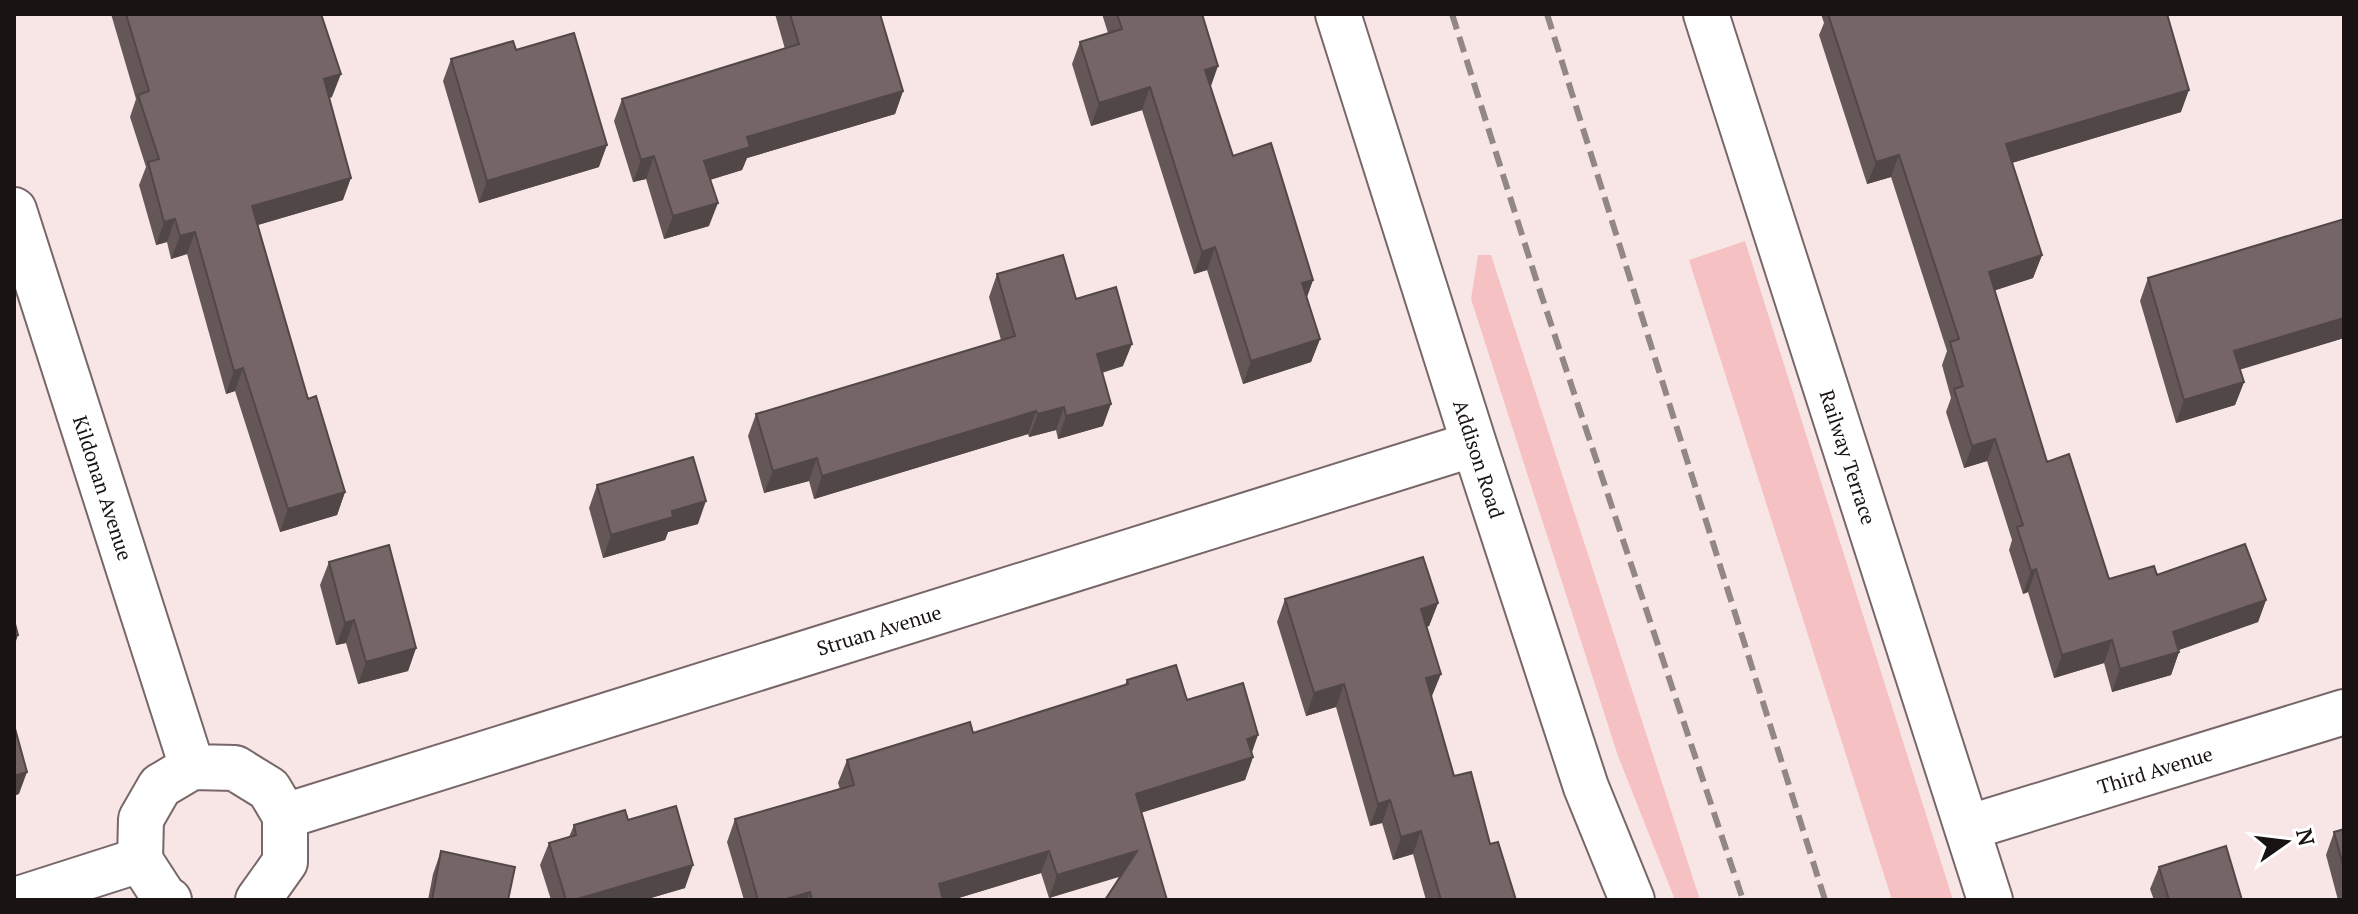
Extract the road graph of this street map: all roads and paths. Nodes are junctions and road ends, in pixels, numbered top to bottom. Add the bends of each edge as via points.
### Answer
1 (1338, 14) edge
2 (1706, 14) edge
3 (14, 210) edge
4 (1474, 444) junction
5 (2344, 712) edge
6 (192, 767) junction
7 (285, 816) junction
8 (1967, 828) junction
9 (140, 860) junction
10 (15, 900) edge
11 (169, 900) edge
12 (258, 900) edge
13 (1632, 900) edge
14 (1990, 900) edge

1 - 4 street, Addison Road
2 - 8 street, Railway Terrace
3 - 6 street, Kildonan Avenue
4 - 7 street, Struan Avenue
4 - 13 street, Addison Road via 1586,787
5 - 8 street, Third Avenue
6 - 7 street via 235,768 269,789
6 - 9 street via 160,786 141,819
7 - 12 street via 285,862
8 - 14 street, Railway Terrace
9 - 10 street
9 - 11 street

